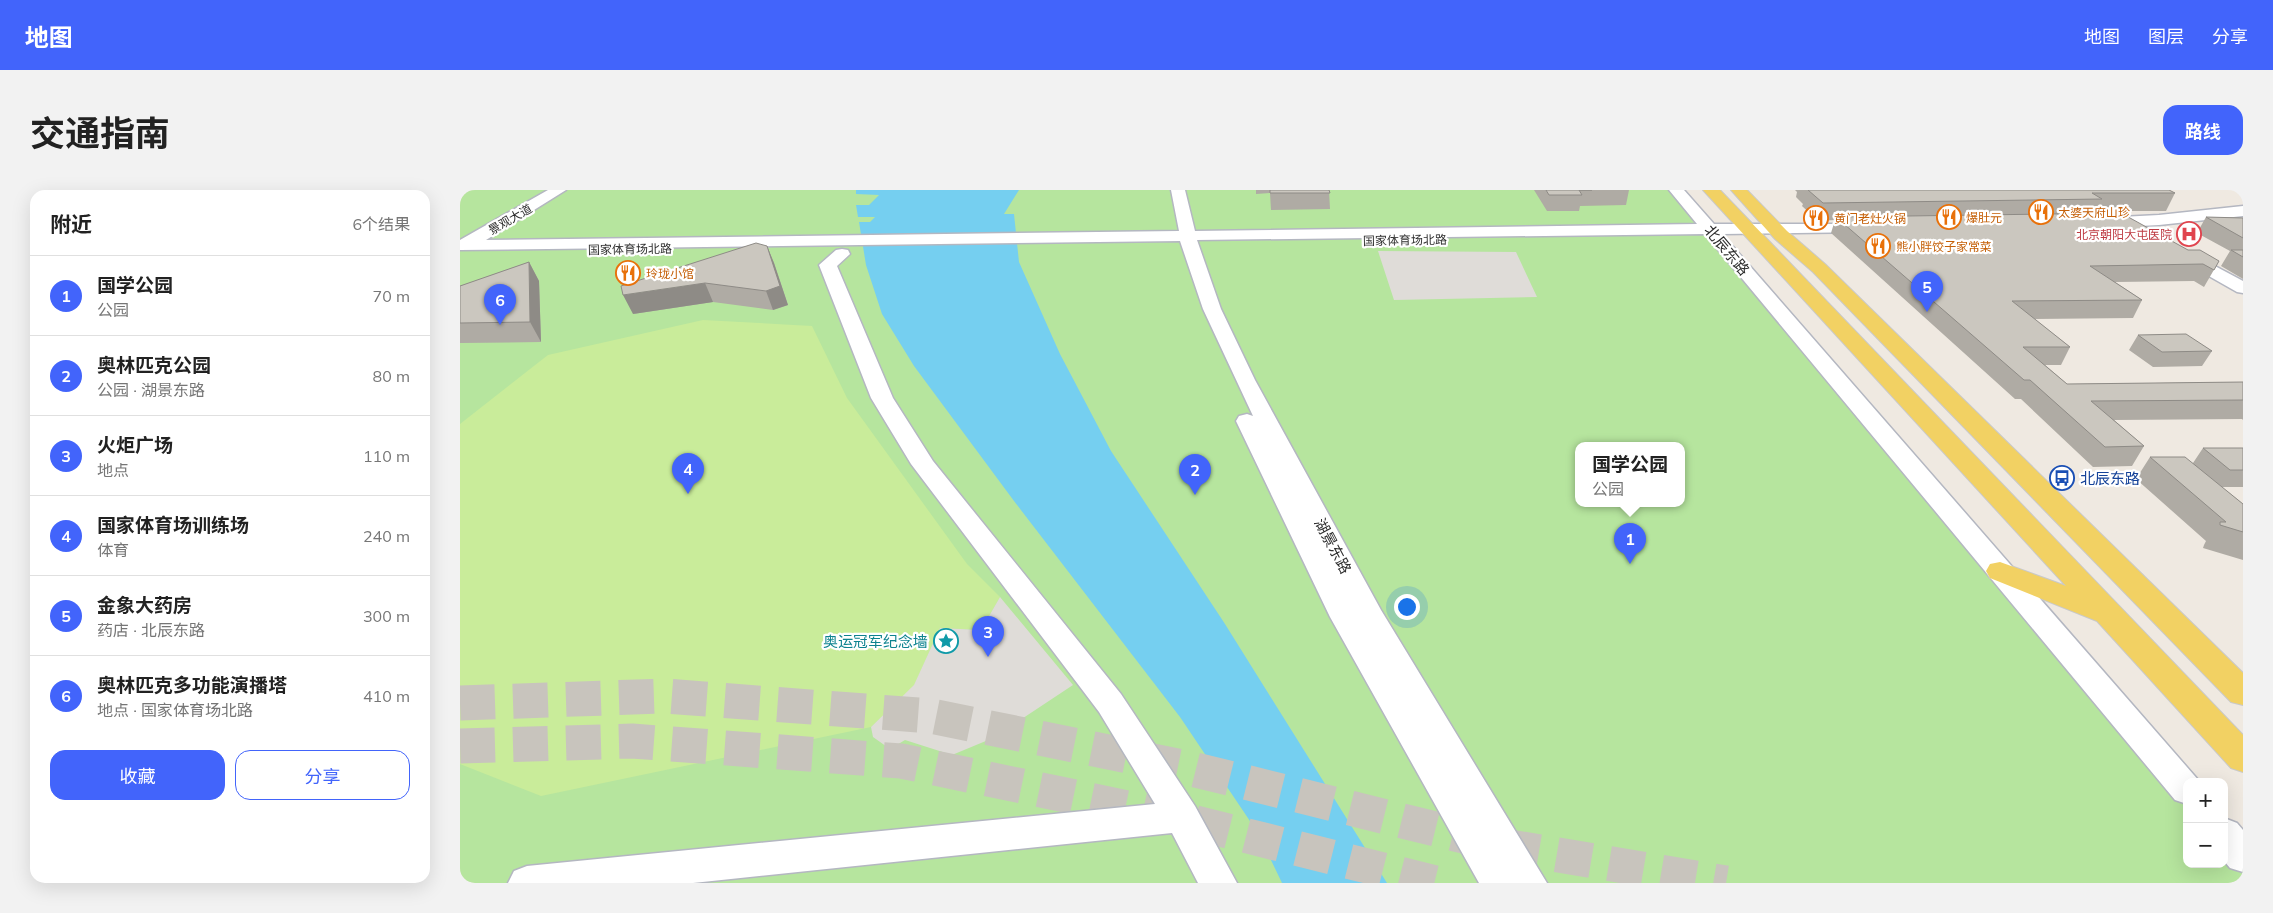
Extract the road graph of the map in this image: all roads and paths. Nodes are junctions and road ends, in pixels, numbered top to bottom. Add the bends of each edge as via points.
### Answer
1 (559, 190) edge
2 (1165, 190) edge
3 (1178, 190) edge
4 (1676, 190) edge
5 (1711, 190) edge
6 (1739, 190) edge
7 (2243, 211) edge
8 (2243, 217) edge
9 (1887, 230) edge
10 (1765, 231) junction
11 (1712, 233) junction
12 (1182, 239) junction
13 (2169, 246) edge
14 (461, 247) edge
15 (847, 247) junction
16 (2243, 288) edge
17 (2000, 571) junction
18 (2107, 614) junction
19 (2243, 693) edge
20 (2243, 758) edge
21 (2183, 785) edge
22 (1182, 817) junction
23 (2228, 839) edge
24 (2243, 856) edge
25 (526, 883) edge
26 (1218, 883) edge
27 (1498, 883) edge
28 (1528, 883) edge

1 - 14 street, 景观大道
2 - 12 street, 湖景东路 via 1170,221
3 - 12 street, 湖景东路
4 - 11 street, 北辰东路
5 - 10 main road, 北辰东路
6 - 10 main road, 北辰东路
7 - 8 street via 2083,226 2146,232
9 - 10 street, 国家体育场北路
10 - 11 street, 国家体育场北路
10 - 18 main road, 北辰东路
10 - 19 main road, 北辰东路 via 1819,268
11 - 12 street, 国家体育场北路
11 - 17 street, 北辰东路
12 - 15 street, 国家体育场北路
12 - 27 street, 湖景东路 via 1198,310 1227,382 1344,617
12 - 28 street, 湖景东路 via 1244,380 1367,611
13 - 16 street
14 - 15 street, 国家体育场北路 via 796,244
15 - 22 street via 828,265 882,398 923,464 1110,703
17 - 18 main road
17 - 21 street, 北辰东路
18 - 20 main road, 北辰东路
22 - 25 street
22 - 26 street
23 - 24 street

